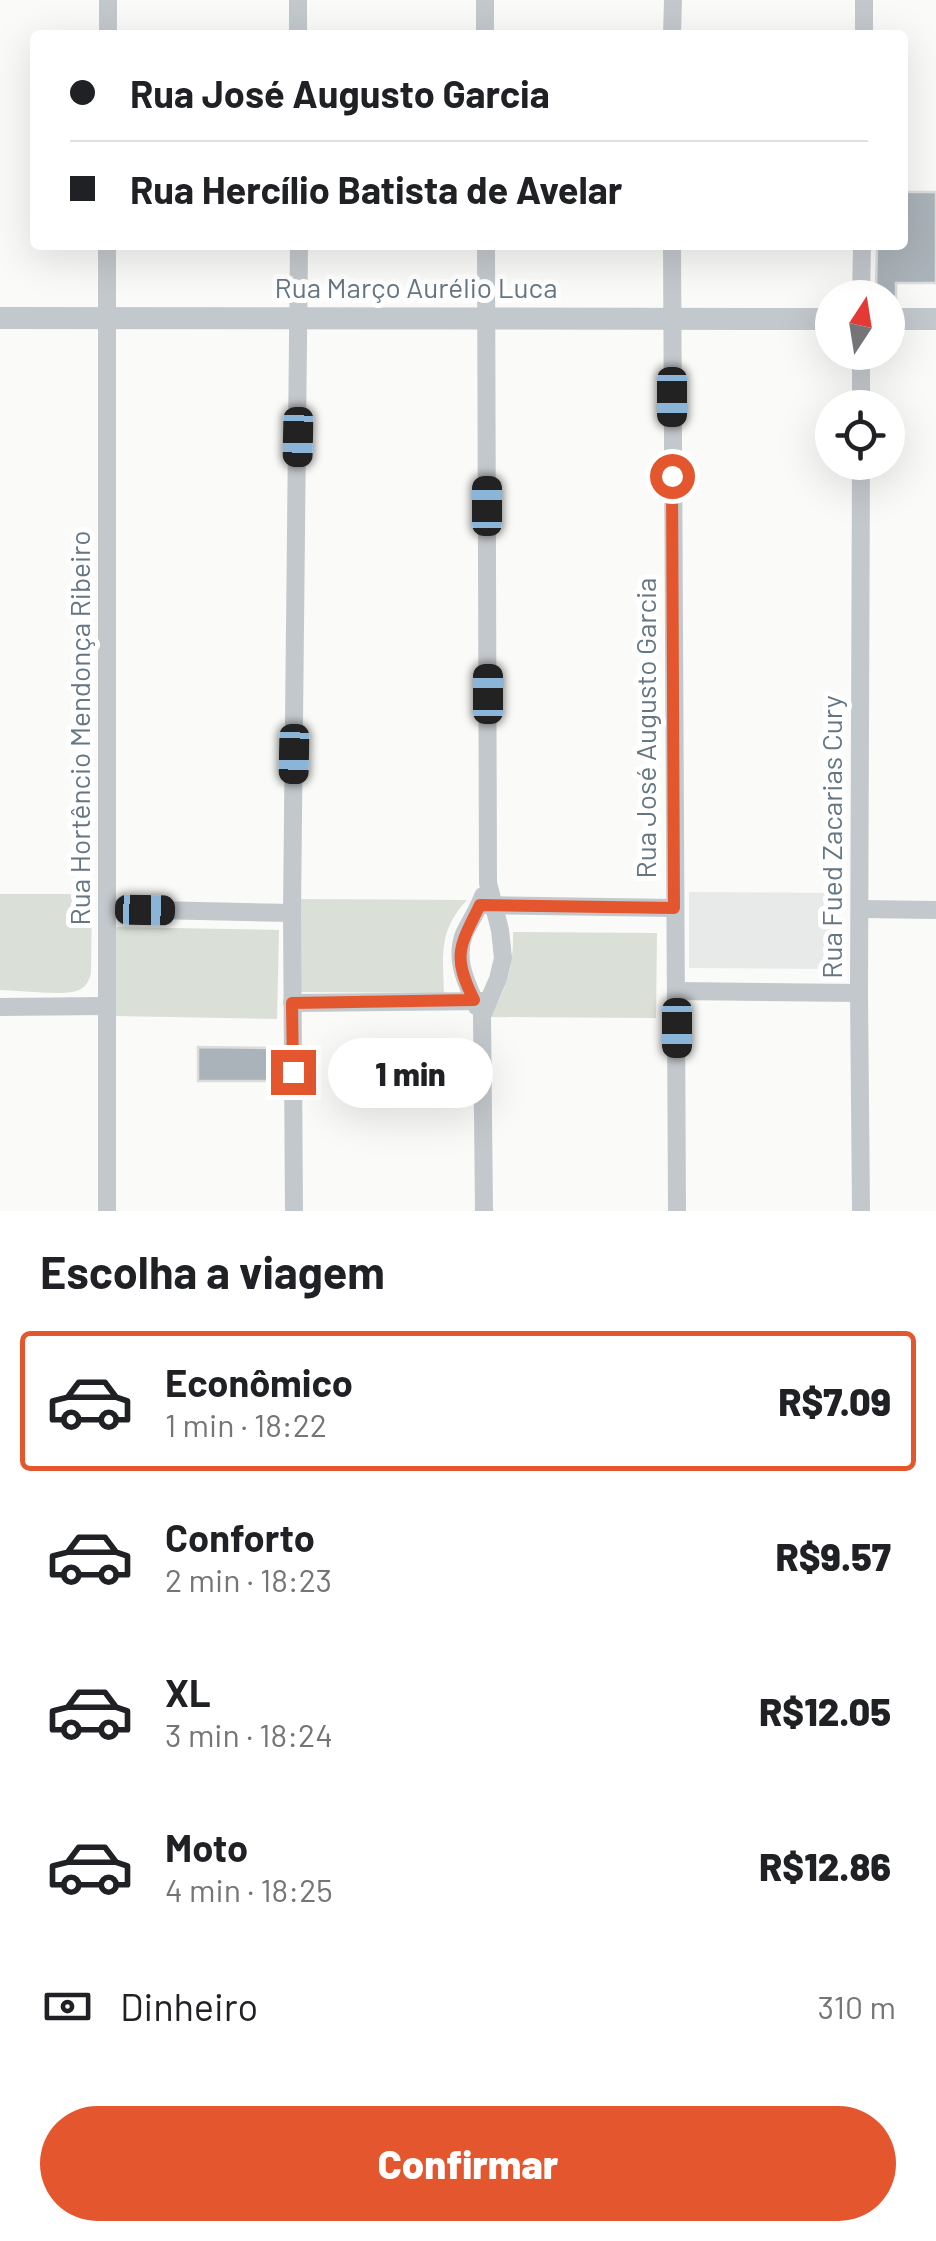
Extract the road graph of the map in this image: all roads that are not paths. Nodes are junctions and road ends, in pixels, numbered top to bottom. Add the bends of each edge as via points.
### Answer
1 (108, 0) edge
2 (298, 0) edge
3 (485, 0) edge
4 (672, 0) edge
5 (864, 0) edge
6 (108, 30) edge
7 (298, 30) edge
8 (486, 30) edge
9 (672, 30) edge
10 (864, 30) edge
11 (107, 250) edge
12 (299, 250) edge
13 (486, 250) edge
14 (672, 250) edge
15 (862, 250) edge
16 (862, 280) edge
17 (0, 318) edge
18 (106, 318) junction
19 (300, 318) junction
20 (487, 318) junction
21 (672, 318) junction
22 (815, 318) edge
23 (905, 319) edge
24 (936, 319) edge
25 (861, 480) edge
26 (486, 905) junction
27 (674, 908) junction
28 (108, 909) junction
29 (860, 909) junction
30 (936, 910) edge
31 (292, 913) junction
32 (677, 991) junction
33 (859, 993) junction
34 (292, 1003) junction
35 (106, 1006) junction
36 (481, 1006) junction
37 (0, 1007) edge
38 (107, 1211) edge
39 (294, 1211) edge
40 (484, 1211) edge
41 (677, 1211) edge
42 (861, 1211) edge

1 - 6 street
2 - 7 street
3 - 8 street
4 - 9 street
5 - 10 street
11 - 18 street, Rua Hortêncio Mendonça Ribeiro
12 - 19 street
13 - 20 street
14 - 21 street, Rua José Augusto Garcia
15 - 16 street
17 - 18 street, Rua Março Aurélio Luca
18 - 19 street, Rua Março Aurélio Luca
18 - 28 street, Rua Hortêncio Mendonça Ribeiro
19 - 20 street, Rua Março Aurélio Luca
19 - 31 street
20 - 21 street, Rua Março Aurélio Luca
20 - 26 street
21 - 22 street, Rua Março Aurélio Luca
21 - 27 street, Rua José Augusto Garcia
23 - 24 street
25 - 29 street, Rua Fued Zacarias Cury
26 - 27 street
26 - 36 street via 502,940 502,958
26 - 36 street via 460,949 463,974
27 - 32 street, Rua José Augusto Garcia
28 - 31 street
28 - 35 street, Rua Hortêncio Mendonça Ribeiro
29 - 30 street
29 - 33 street, Rua Fued Zacarias Cury
31 - 34 street
32 - 33 street
32 - 41 street, Rua José Augusto Garcia
33 - 42 street, Rua Fued Zacarias Cury
34 - 36 street
34 - 39 street
35 - 37 street
35 - 38 street, Rua Hortêncio Mendonça Ribeiro
36 - 40 street

